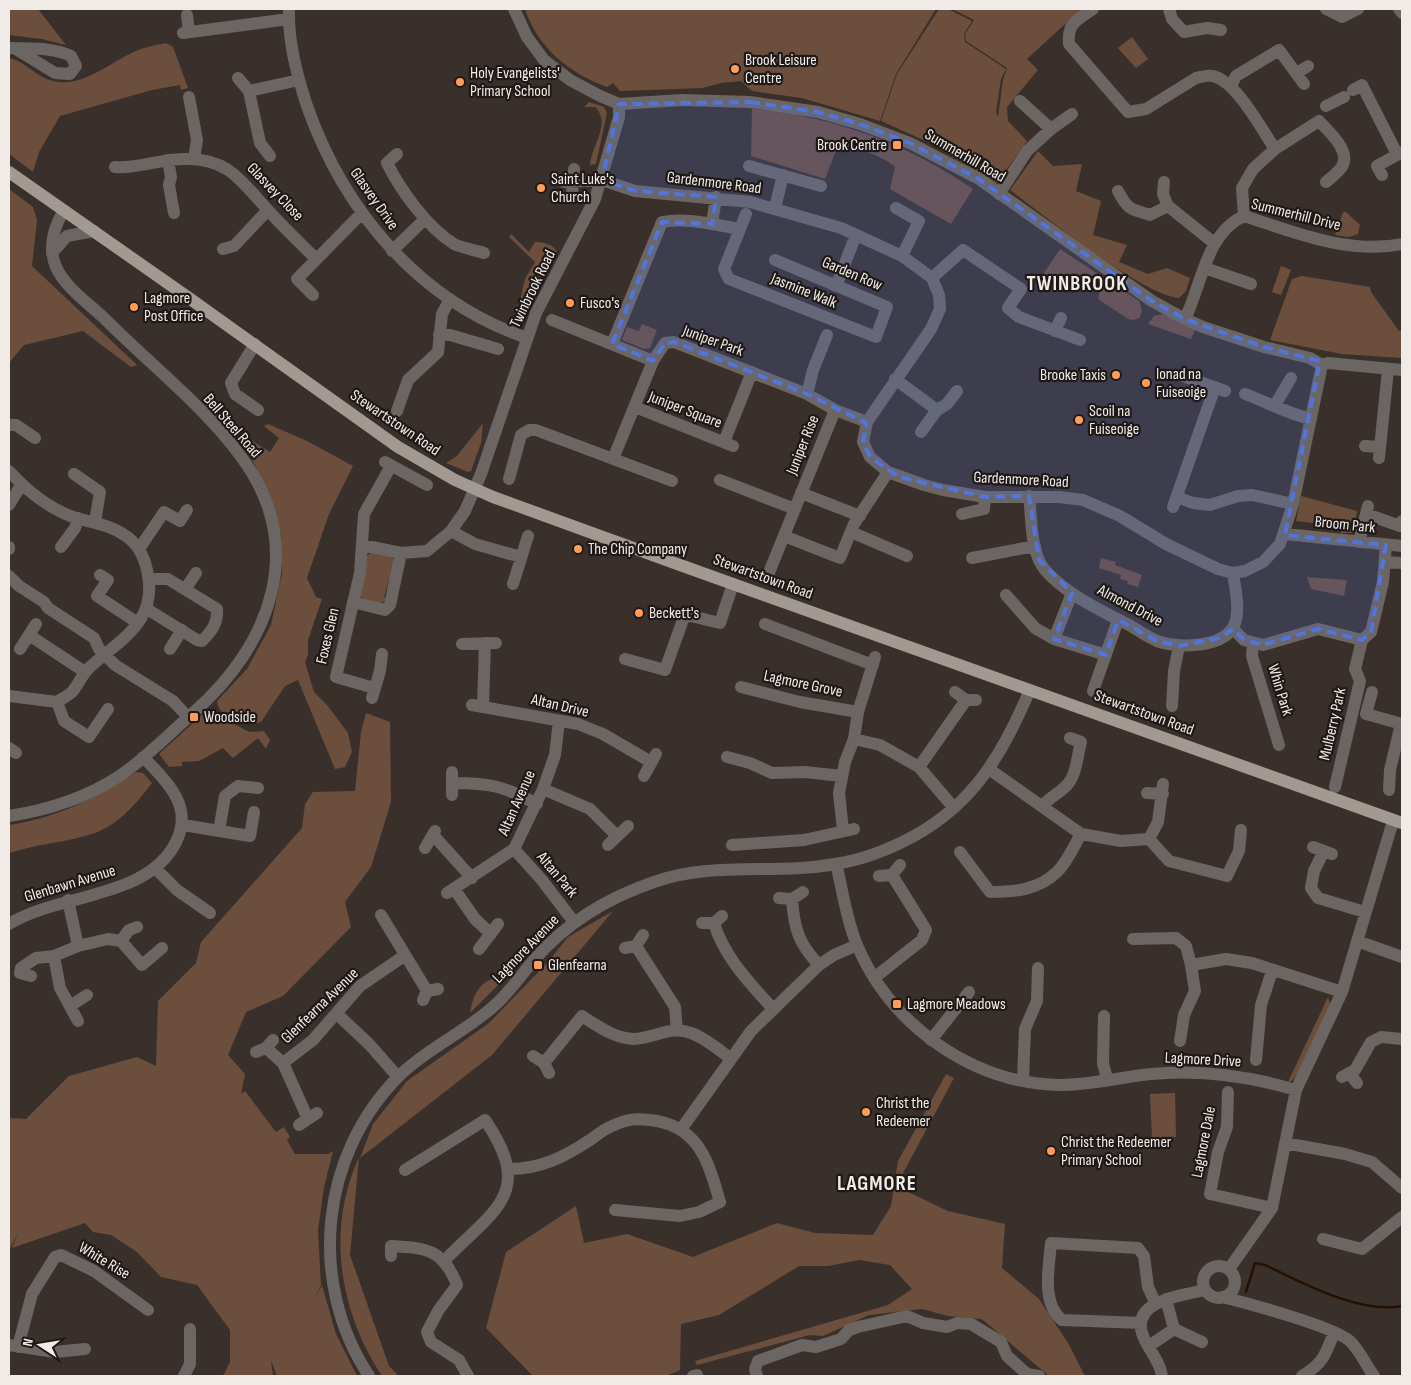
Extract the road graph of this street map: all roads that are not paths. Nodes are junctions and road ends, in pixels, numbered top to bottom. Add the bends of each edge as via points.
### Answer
1 (514, 9) edge
2 (1093, 9) edge
3 (1169, 9) edge
4 (1326, 9) edge
5 (1358, 9) edge
6 (1399, 9) edge
7 (1402, 13) edge
8 (289, 14) edge
9 (187, 15) dead end
10 (1221, 30) dead end
11 (1308, 66) dead end
12 (238, 78) dead end
13 (299, 80) junction
14 (1231, 86) junction
15 (249, 92) junction
16 (189, 97) dead end
17 (1020, 101) dead end
18 (619, 104) junction
19 (1326, 106) dead end
20 (1072, 114) dead end
21 (1051, 129) junction
22 (1275, 149) junction
23 (1400, 153) edge
24 (397, 154) dead end
25 (270, 156) dead end
26 (194, 159) junction
27 (168, 160) junction
28 (750, 166) dead end
29 (115, 167) dead end
30 (9, 172) edge
31 (1382, 175) dead end
32 (783, 176) junction
33 (602, 180) junction
34 (571, 181) dead end
35 (1164, 182) dead end
36 (1326, 182) dead end
37 (821, 186) dead end
38 (1118, 191) dead end
39 (999, 194) junction
40 (716, 197) junction
41 (1168, 206) junction
42 (774, 208) junction
43 (896, 208) dead end
44 (268, 210) junction
45 (63, 212) junction
46 (174, 213) dead end
47 (361, 214) junction
48 (746, 214) dead end
49 (1244, 216) junction
50 (426, 219) junction
51 (712, 224) junction
52 (740, 229) junction
53 (94, 232) junction
54 (856, 235) junction
55 (1214, 243) junction
56 (1402, 244) edge
57 (223, 249) dead end
58 (392, 251) junction
59 (52, 253) junction
60 (484, 253) dead end
61 (902, 256) junction
62 (315, 258) junction
63 (775, 260) dead end
64 (1206, 268) junction
65 (932, 278) junction
66 (1251, 284) dead end
67 (836, 286) junction
68 (313, 295) dead end
69 (450, 299) junction
70 (1061, 318) dead end
71 (1185, 318) junction
72 (552, 320) dead end
73 (1055, 331) junction
74 (439, 335) junction
75 (827, 335) dead end
76 (876, 337) joint
77 (527, 338) junction
78 (1080, 340) dead end
79 (255, 344) junction
80 (612, 344) junction
81 (498, 349) dead end
82 (653, 361) junction
83 (1322, 365) junction
84 (1388, 369) junction
85 (1402, 370) edge
86 (752, 372) junction
87 (1184, 376) dead end
88 (1291, 378) dead end
89 (895, 379) junction
90 (957, 391) dead end
91 (807, 394) junction
92 (1245, 394) dead end
93 (1275, 405) junction
94 (635, 408) junction
95 (258, 410) dead end
96 (835, 410) junction
97 (938, 410) junction
98 (397, 411) dead end
99 (1311, 419) junction
100 (867, 422) junction
101 (9, 425) edge
102 (921, 432) dead end
103 (36, 438) dead end
104 (1365, 446) dead end
105 (613, 459) junction
106 (9, 471) edge
107 (888, 472) junction
108 (74, 474) dead end
109 (509, 479) dead end
110 (720, 480) dead end
111 (672, 481) dead end
112 (22, 485) junction
113 (428, 485) dead end
114 (476, 489) junction
115 (807, 495) junction
116 (1029, 496) junction
117 (986, 497) junction
118 (1293, 504) junction
119 (9, 505) edge
120 (187, 510) dead end
121 (795, 510) junction
122 (962, 514) dead end
123 (860, 516) junction
124 (78, 518) junction
125 (1402, 521) edge
126 (95, 522) junction
127 (451, 531) junction
128 (851, 532) junction
129 (1285, 534) junction
130 (528, 536) dead end
131 (789, 538) junction
132 (1359, 542) junction
133 (362, 545) junction
134 (1386, 545) junction
135 (1035, 546) junction
136 (1402, 546) edge
137 (61, 547) dead end
138 (139, 549) junction
139 (401, 553) junction
140 (907, 556) dead end
141 (521, 557) junction
142 (972, 558) dead end
143 (1385, 562) junction
144 (1402, 563) edge
145 (196, 573) dead end
146 (1233, 573) junction
147 (100, 575) dead end
148 (768, 575) dead end
149 (9, 576) edge
150 (149, 579) junction
151 (513, 584) dead end
152 (733, 584) junction
153 (186, 588) junction
154 (1072, 593) junction
155 (1006, 594) dead end
156 (353, 602) junction
157 (147, 609) junction
158 (1118, 620) junction
159 (138, 623) junction
160 (766, 624) dead end
161 (1232, 629) junction
162 (182, 630) junction
163 (1054, 639) junction
164 (1362, 640) junction
165 (1253, 643) junction
166 (462, 644) dead end
167 (1179, 646) junction
168 (20, 649) dead end
169 (170, 650) dead end
170 (382, 654) dead end
171 (1103, 654) junction
172 (106, 655) junction
173 (625, 660) dead end
174 (84, 672) junction
175 (741, 687) dead end
176 (1093, 691) dead end
177 (955, 692) dead end
178 (1029, 692) junction
179 (1372, 692) dead end
180 (9, 696) edge
181 (56, 702) junction
182 (1172, 706) dead end
183 (108, 709) dead end
184 (858, 712) junction
185 (188, 717) junction
186 (559, 721) junction
187 (1401, 724) edge
188 (1070, 738) dead end
189 (854, 739) junction
190 (1279, 745) dead end
191 (143, 757) junction
192 (728, 757) dead end
193 (919, 767) junction
194 (989, 770) junction
195 (644, 776) dead end
196 (842, 776) junction
197 (452, 783) dead end
198 (1335, 787) dead end
199 (258, 788) dead end
200 (543, 789) junction
201 (1389, 790) dead end
202 (1147, 793) dead end
203 (537, 804) junction
204 (1042, 806) junction
205 (954, 808) junction
206 (254, 812) dead end
207 (9, 816) edge
208 (1397, 822) edge
209 (183, 826) junction
210 (628, 826) dead end
211 (218, 830) junction
212 (1241, 830) dead end
213 (1080, 834) junction
214 (1149, 839) junction
215 (732, 845) dead end
216 (424, 848) dead end
217 (514, 849) junction
218 (1323, 850) dead end
219 (967, 855) dead end
220 (836, 864) junction
221 (155, 868) junction
222 (890, 872) dead end
223 (472, 878) junction
224 (791, 896) dead end
225 (68, 900) junction
226 (201, 911) dead end
227 (1364, 912) junction
228 (379, 914) dead end
229 (713, 921) dead end
230 (574, 922) junction
231 (9, 924) edge
232 (137, 927) dead end
233 (1132, 939) dead end
234 (121, 941) junction
235 (1357, 941) junction
236 (635, 943) dead end
237 (857, 945) junction
238 (78, 946) junction
239 (162, 948) dead end
240 (480, 950) dead end
241 (54, 956) junction
242 (404, 956) junction
243 (1402, 957) edge
244 (820, 965) junction
245 (1191, 965) junction
246 (1038, 968) dead end
247 (1272, 971) junction
248 (32, 976) dead end
249 (874, 978) junction
250 (970, 992) dead end
251 (1342, 992) junction
252 (430, 994) dead end
253 (87, 995) dead end
254 (70, 1006) junction
255 (773, 1009) junction
256 (337, 1014) junction
257 (1104, 1016) dead end
258 (78, 1021) dead end
259 (677, 1030) junction
260 (1402, 1039) edge
261 (931, 1040) junction
262 (1180, 1041) dead end
263 (265, 1047) dead end
264 (730, 1058) junction
265 (1256, 1060) dead end
266 (283, 1063) junction
267 (542, 1064) dead end
268 (398, 1077) junction
269 (1350, 1078) dead end
270 (1107, 1079) junction
271 (1023, 1080) junction
272 (1296, 1090) junction
273 (1230, 1099) dead end
274 (308, 1119) dead end
275 (682, 1128) junction
276 (1285, 1144) junction
277 (509, 1169) junction
278 (405, 1170) dead end
279 (1402, 1188) edge
280 (1272, 1208) junction
281 (615, 1210) dead end
282 (1402, 1217) edge
283 (1329, 1237) dead end
284 (391, 1256) dead end
285 (445, 1260) junction
286 (1229, 1269) junction
287 (1233, 1289) junction
288 (1205, 1290) junction
289 (1222, 1297) junction
290 (1161, 1301) junction
291 (1249, 1303) junction
292 (145, 1304) dead end
293 (1141, 1323) junction
294 (1174, 1330) junction
295 (1334, 1332) junction
296 (186, 1337) dead end
297 (1202, 1342) dead end
298 (13, 1346) edge
299 (78, 1346) dead end
300 (1149, 1346) junction
301 (184, 1376) edge
302 (369, 1376) edge
303 (468, 1376) edge
304 (757, 1376) edge
305 (1039, 1376) edge
306 (1162, 1376) edge
307 (1302, 1376) edge
308 (1374, 1376) edge

1 - 18 street via 527,37 544,60 570,80
2 - 14 street via 1068,31 1070,44 1128,112 1146,109 1196,78 1213,76
3 - 10 street via 1172,19 1184,32 1207,28
4 - 5 street via 1342,17
6 - 7 street
8 - 9 street via 186,33
8 - 13 street, Glasvey Drive
11 - 14 street via 1300,79 1279,50 1236,76
12 - 15 street
13 - 15 street
13 - 47 street, Glasvey Drive via 320,142
14 - 22 street
15 - 25 street via 260,143
16 - 26 street via 197,140
17 - 21 street
18 - 33 street, Twinbrook Road via 619,117
18 - 39 street, Summerhill Road via 730,101 818,112 910,143 979,179
19 - 23 street via 1362,85
20 - 21 street
21 - 39 street via 1027,151
22 - 36 street via 1319,121 1342,147 1344,161 1342,168
22 - 49 street via 1253,169 1242,188
23 - 31 street via 1377,166
24 - 50 street via 387,163 397,184
26 - 27 street, Glasvey Close
26 - 44 street, Glasvey Close via 222,165 239,176
27 - 29 street, Glasvey Close via 127,168
27 - 46 street
28 - 32 street
30 - 45 main road, Stewartstown Road
32 - 37 street
32 - 42 street
33 - 34 street
33 - 40 street, Gardenmore Road via 635,191
33 - 77 street, Twinbrook Road via 573,246 536,313
35 - 41 street via 1163,194
38 - 41 street via 1126,206 1142,212 1150,214
39 - 71 street, Summerhill Road via 1152,301
40 - 42 street, Gardenmore Road
40 - 51 street
41 - 55 street
42 - 54 street, Gardenmore Road
43 - 61 street via 919,221
44 - 57 street via 234,246
44 - 62 street, Glasvey Close
45 - 53 main road, Stewartstown Road
45 - 59 street via 52,235
47 - 58 street, Glasvey Drive
47 - 62 street
48 - 52 street
49 - 55 street, Summerhill Drive via 1230,222
49 - 56 street, Summerhill Drive via 1329,242 1360,246
50 - 58 street
50 - 60 street via 454,244
51 - 52 street
51 - 80 street via 662,222
52 - 76 street, Jasmine Walk via 724,269 730,279
53 - 59 street via 67,236
53 - 79 main road, Stewartstown Road
54 - 61 street, Gardenmore Road
54 - 67 street
55 - 64 street, Summerhill Drive
58 - 69 street, Glasvey Drive
59 - 185 street, Bell Steel Road via 62,276 230,442 252,473 269,514 274,538 274,571 270,600 261,625 251,647 221,686
61 - 65 street, Gardenmore Road
62 - 68 street via 297,279
63 - 67 street, Garden Row
64 - 66 street
64 - 71 street, Summerhill Drive
65 - 73 street via 963,250 1020,289 1008,308
65 - 89 street via 939,295 940,310 931,329
67 - 76 street, Garden Row via 887,307
69 - 74 street via 442,314
69 - 77 street, Glasvey Drive via 493,324
70 - 73 street
71 - 83 street, Summerhill Road via 1202,327 1310,358
72 - 80 street
73 - 78 street
74 - 81 street via 450,335
74 - 98 street via 438,352 408,380
75 - 91 street
77 - 114 street, Twinbrook Road
79 - 95 street via 231,383 235,394
79 - 114 main road, Stewartstown Road via 398,447
80 - 82 street
82 - 86 street, Juniper Park via 665,344 674,342
82 - 94 street, Juniper Park
83 - 84 street, Summerhill Road
83 - 99 street
84 - 85 street, Summerhill Road
84 - 104 street via 1380,453
86 - 91 street, Juniper Park
86 - 94 street, Juniper Square via 728,444
87 - 118 street via 1220,389 1175,502 1210,505 1252,495
88 - 93 street
89 - 97 street
89 - 100 street
90 - 97 street
91 - 96 street, Juniper Park
92 - 93 street
93 - 99 street via 1287,413
94 - 105 street, Juniper Park
96 - 100 street, Juniper Park
96 - 115 street, Juniper Rise
97 - 102 street
99 - 118 street
100 - 107 street, Gardenmore Road via 864,442 870,456
101 - 103 street via 21,428
105 - 109 street via 529,430 521,435 508,465
105 - 111 street
106 - 112 street
107 - 117 street, Gardenmore Road via 924,485
107 - 123 street
108 - 126 street via 100,492
110 - 121 street
112 - 119 street
112 - 124 street via 57,510
113 - 133 street, Foxes Glen via 388,464 364,514
114 - 127 street
114 - 152 main road, Stewartstown Road
115 - 121 street, Juniper Rise
115 - 123 street, Juniper Rise
116 - 117 street, Gardenmore Road
116 - 135 street, Almond Drive
116 - 146 street, Gardenmore Road via 1067,497 1106,509 1166,544 1218,570
117 - 122 street via 984,509
118 - 129 street
120 - 138 street via 180,520 164,512
121 - 131 street, Juniper Rise
123 - 128 street
124 - 126 street
124 - 137 street
125 - 132 street via 1400,526 1367,510
126 - 138 street via 127,536
127 - 139 street via 427,551
127 - 141 street via 475,544
128 - 131 street via 840,558
128 - 140 street
129 - 132 street, Broom Park
129 - 146 street via 1263,562
130 - 141 street
131 - 148 street, Juniper Rise
132 - 134 street, Broom Park
133 - 139 street
133 - 156 street, Foxes Glen
134 - 136 street, Broom Park
134 - 143 street, Mulberry Park
135 - 142 street
135 - 154 street, Almond Drive via 1045,570
138 - 150 street
139 - 156 street, Foxes Glen via 390,605 385,610
141 - 151 street
143 - 144 street
143 - 164 street, Mulberry Park via 1371,632
145 - 153 street
146 - 161 street via 1237,612
147 - 159 street via 108,580 97,596
149 - 172 street via 48,608 94,638
150 - 153 street via 168,579
150 - 157 street via 151,594
152 - 173 street via 720,623 684,616 665,670
152 - 178 main road, Stewartstown Road
153 - 162 street via 217,609 218,620 202,640
154 - 158 street, Almond Drive
154 - 163 street, Almond Drive
155 - 163 street via 1035,628
156 - 170 street, Foxes Glen via 335,680 373,693
157 - 159 street
157 - 162 street
158 - 167 street, Almond Drive via 1157,641
158 - 171 street
159 - 172 street
160 - 184 street, Lagmore Grove via 874,661
161 - 165 street
161 - 167 street, Almond Drive via 1220,638
162 - 169 street
163 - 171 street
164 - 165 street via 1318,629 1264,645
164 - 198 street, Mulberry Park via 1355,669 1360,681
165 - 190 street, Whin Park via 1252,656
166 - 186 street, Altan Drive via 491,643 478,706
167 - 182 street
168 - 174 street via 33,630
171 - 176 street
172 - 174 street
172 - 185 street via 115,665 173,701
174 - 181 street via 72,692
175 - 184 street, Lagmore Grove
177 - 193 street via 971,700
178 - 194 street, Lagmore Avenue via 1007,741
178 - 208 main road, Stewartstown Road via 1083,708
179 - 187 street via 1366,714
180 - 181 street
181 - 183 street via 64,721 89,737
184 - 189 street, Lagmore Grove
185 - 191 street, Bell Steel Road
186 - 195 street, Altan Drive via 578,724 653,758
186 - 200 street, Altan Avenue via 555,755
187 - 201 street via 1390,770
188 - 204 street via 1081,742 1074,774 1067,785
189 - 193 street via 880,745
189 - 196 street, Lagmore Grove
191 - 207 street, Bell Steel Road via 120,775 72,800
191 - 209 street via 175,792
192 - 196 street via 772,773
193 - 205 street
194 - 204 street
194 - 205 street, Lagmore Avenue
196 - 215 street, Lagmore Grove via 839,793 849,829 804,840
197 - 203 street via 507,788
199 - 211 street via 238,786 225,796
200 - 203 street, Altan Avenue
200 - 210 street via 590,810 612,840
202 - 214 street via 1163,789 1158,822
203 - 217 street, Altan Avenue
204 - 213 street
205 - 220 street, Lagmore Avenue via 913,837 876,853
206 - 211 street via 250,836
208 - 227 street
209 - 211 street
209 - 221 street, Glenbawn Avenue via 172,850
212 - 214 street via 1239,851 1227,876 1169,861
213 - 214 street via 1121,841
213 - 219 street via 1062,875 1015,892 990,892
216 - 223 street via 434,834
217 - 223 street, Altan Avenue
217 - 230 street, Altan Park
218 - 227 street via 1311,888 1318,898
220 - 230 street, Lagmore Avenue via 683,873 625,893
220 - 237 street, Lagmore Drive
221 - 225 street, Glenbawn Avenue via 122,886
221 - 226 street
222 - 249 street via 926,930 922,940
223 - 240 street, Altan Avenue via 451,892 475,919 494,929
224 - 244 street via 795,930 808,954
225 - 231 street, Glenbawn Avenue via 36,910
225 - 238 street
227 - 235 street
228 - 242 street
229 - 255 street via 737,968
230 - 268 street, Lagmore Avenue via 543,949 495,1005
232 - 234 street via 129,930
233 - 245 street via 1176,938 1186,946
234 - 238 street via 108,939
234 - 239 street via 142,965
235 - 243 street
235 - 251 street
236 - 259 street via 675,1007
237 - 244 street
237 - 249 street, Lagmore Drive
238 - 241 street
241 - 248 street via 36,958 21,968 20,973
241 - 254 street via 60,988
242 - 252 street
242 - 256 street, Glenfearna Avenue via 360,986
244 - 255 street
245 - 247 street via 1226,959 1252,963
245 - 262 street via 1195,991 1184,1015
246 - 271 street via 1037,1001 1026,1029
247 - 251 street
247 - 265 street via 1261,1005
249 - 261 street, Lagmore Drive via 896,1008
250 - 261 street
251 - 272 street
253 - 254 street
254 - 258 street
255 - 264 street via 750,1031
256 - 266 street, Glenfearna Avenue via 313,1040
256 - 268 street
257 - 270 street via 1103,1063
259 - 264 street via 690,1032
259 - 267 street via 628,1039 603,1030 582,1016
260 - 269 street via 1381,1037 1371,1042
261 - 271 street, Lagmore Drive via 970,1064
263 - 266 street
264 - 275 street
266 - 274 street
268 - 302 street, Lagmore Avenue via 364,1121 348,1150 330,1228 333,1290 346,1332
270 - 271 street, Lagmore Drive via 1062,1085
270 - 272 street, Lagmore Drive via 1189,1073 1243,1078
272 - 276 street
273 - 280 street, Lagmore Dale via 1210,1194
275 - 277 street via 638,1117 611,1126 558,1160 529,1169
275 - 281 street via 702,1151 720,1202 680,1216
276 - 279 street via 1372,1162
276 - 280 street
277 - 278 street via 485,1120
277 - 285 street via 508,1187 502,1202
280 - 286 street
282 - 283 street via 1362,1249
284 - 285 street via 391,1246 413,1247 432,1252
285 - 303 street via 457,1285 427,1332 431,1342 459,1360
286 - 287 street via 1234,1276
286 - 288 street via 1218,1266 1208,1270 1203,1279
287 - 289 street
287 - 291 street
288 - 289 street via 1212,1296
288 - 290 street
289 - 291 street
290 - 293 street via 1147,1310
290 - 293 street via 1148,1287 1144,1256 1138,1248 1051,1243 1049,1295 1057,1316 1062,1320
290 - 294 street
291 - 295 street
292 - 298 street, White Rise via 94,1270 60,1255 55,1257 32,1294
293 - 300 street via 1142,1334
294 - 297 street
294 - 300 street
295 - 307 street via 1324,1358 1316,1368
295 - 308 street via 1355,1347
296 - 301 street via 190,1364
298 - 299 street, White Rise via 55,1352
300 - 306 street via 1161,1367
304 - 305 street via 758,1361 802,1345 816,1347 841,1339 849,1330 858,1327 907,1316 923,1323 947,1327 957,1323 971,1324 1001,1342 1007,1356 1027,1374

